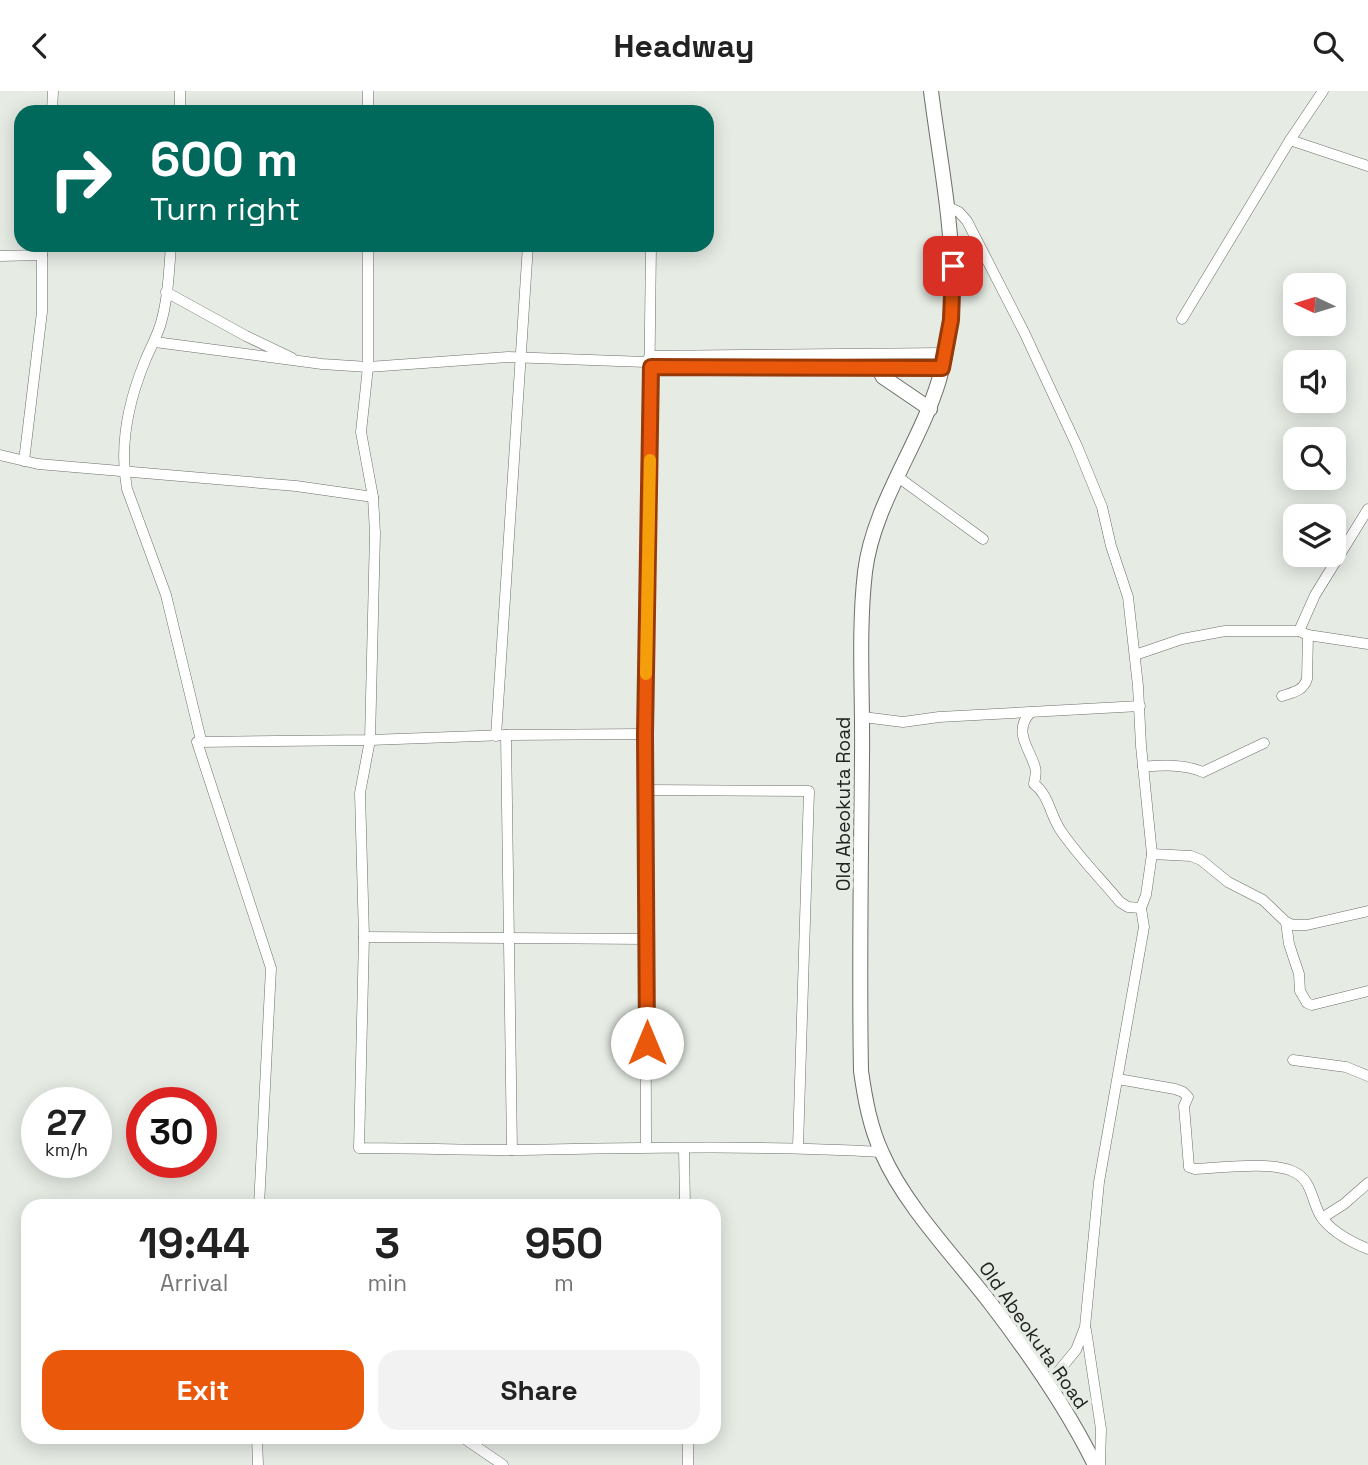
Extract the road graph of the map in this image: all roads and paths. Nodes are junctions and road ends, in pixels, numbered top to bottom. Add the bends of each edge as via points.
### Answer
1 (931, 91) edge
2 (1323, 91) edge
3 (1290, 140) junction
4 (1368, 166) edge
5 (946, 206) junction
6 (28, 252) edge
7 (42, 252) edge
8 (170, 252) edge
9 (368, 252) edge
10 (528, 252) edge
11 (651, 252) edge
12 (0, 256) edge
13 (166, 292) junction
14 (1182, 319) dead end
15 (155, 342) junction
16 (946, 353) junction
17 (522, 357) junction
18 (879, 360) junction
19 (300, 362) junction
20 (649, 362) junction
21 (368, 367) junction
22 (942, 368) junction
23 (929, 409) junction
24 (0, 455) edge
25 (24, 461) junction
26 (124, 473) junction
27 (898, 477) junction
28 (373, 497) junction
29 (1368, 509) edge
30 (984, 539) dead end
31 (1303, 633) junction
32 (1368, 644) edge
33 (1135, 655) junction
34 (1282, 696) dead end
35 (1140, 706) junction
36 (1030, 713) junction
37 (863, 717) junction
38 (645, 734) junction
39 (501, 735) junction
40 (370, 740) junction
41 (197, 742) junction
42 (1264, 743) dead end
43 (1143, 767) junction
44 (647, 790) junction
45 (1152, 854) junction
46 (1142, 908) junction
47 (1368, 911) edge
48 (1286, 922) junction
49 (364, 937) junction
50 (508, 939) junction
51 (647, 939) junction
52 (1368, 991) edge
53 (1293, 1060) dead end
54 (1368, 1076) edge
55 (1118, 1079) junction
56 (646, 1146) junction
57 (799, 1147) junction
58 (684, 1149) junction
59 (512, 1150) junction
60 (881, 1151) junction
61 (1368, 1183) edge
62 (259, 1199) edge
63 (685, 1199) edge
64 (1322, 1218) junction
65 (1368, 1238) edge
66 (1357, 1244) junction
67 (1368, 1248) edge
68 (1085, 1327) junction
69 (1048, 1384) junction
70 (257, 1444) edge
71 (472, 1444) edge
72 (688, 1444) edge
73 (258, 1465) edge
74 (503, 1465) edge
75 (688, 1465) edge
76 (1098, 1465) edge

1 - 5 highway, Old Abeokuta Road
2 - 3 street
3 - 4 street
3 - 14 street
5 - 16 highway, Old Abeokuta Road via 953,286
5 - 33 street via 967,221 1077,446 1102,507 1128,597
6 - 12 street
7 - 25 street via 40,338
8 - 13 street
9 - 21 street
10 - 17 street
11 - 20 street
13 - 15 street
13 - 19 street
15 - 19 street
15 - 26 street via 131,404
16 - 18 street
16 - 22 highway, Old Abeokuta Road
17 - 20 street
17 - 21 street
17 - 39 street
18 - 20 street
18 - 22 street
18 - 23 highway via 883,377
19 - 21 street
20 - 38 street
21 - 28 street via 361,432
22 - 23 highway, Old Abeokuta Road
23 - 27 highway, Old Abeokuta Road
24 - 25 street
25 - 26 street
26 - 28 street via 296,486
26 - 41 street via 166,595 201,740
27 - 30 street
27 - 37 highway, Old Abeokuta Road via 866,569
28 - 40 street
29 - 31 street via 1315,595
31 - 32 street
31 - 33 street via 1225,631
31 - 34 street via 1307,679 1301,690
33 - 35 street
35 - 36 street
35 - 43 street
36 - 37 street via 903,722
36 - 46 street via 1022,731 1037,769 1034,784 1044,792 1060,830 1121,902
37 - 60 highway, Old Abeokuta Road via 861,1070 866,1106
38 - 39 street
38 - 44 street
39 - 40 street
39 - 50 street
40 - 41 street
40 - 49 street via 360,793
41 - 62 street via 271,968
42 - 43 street via 1203,772 1171,765
43 - 45 street
44 - 51 street
44 - 57 street via 809,791
45 - 46 street
45 - 48 street via 1200,860 1228,882 1263,900
46 - 55 street via 1144,927
47 - 48 street via 1300,926
48 - 52 street via 1300,991 1307,1003
49 - 50 street
49 - 59 street via 359,1148
50 - 51 street
50 - 59 street
51 - 56 street
53 - 54 street via 1346,1067
55 - 64 street via 1175,1089 1188,1097 1184,1106 1189,1167 1294,1171 1311,1189
55 - 68 street via 1092,1229
56 - 58 street
56 - 59 street
57 - 58 street
57 - 60 street
58 - 63 street
60 - 69 highway, Old Abeokuta Road via 919,1213
61 - 64 street
64 - 66 street
65 - 66 street
66 - 67 street
68 - 69 street via 1076,1350
68 - 76 street via 1101,1429
69 - 76 highway, Old Abeokuta Road
70 - 73 street
71 - 74 street
72 - 75 street

